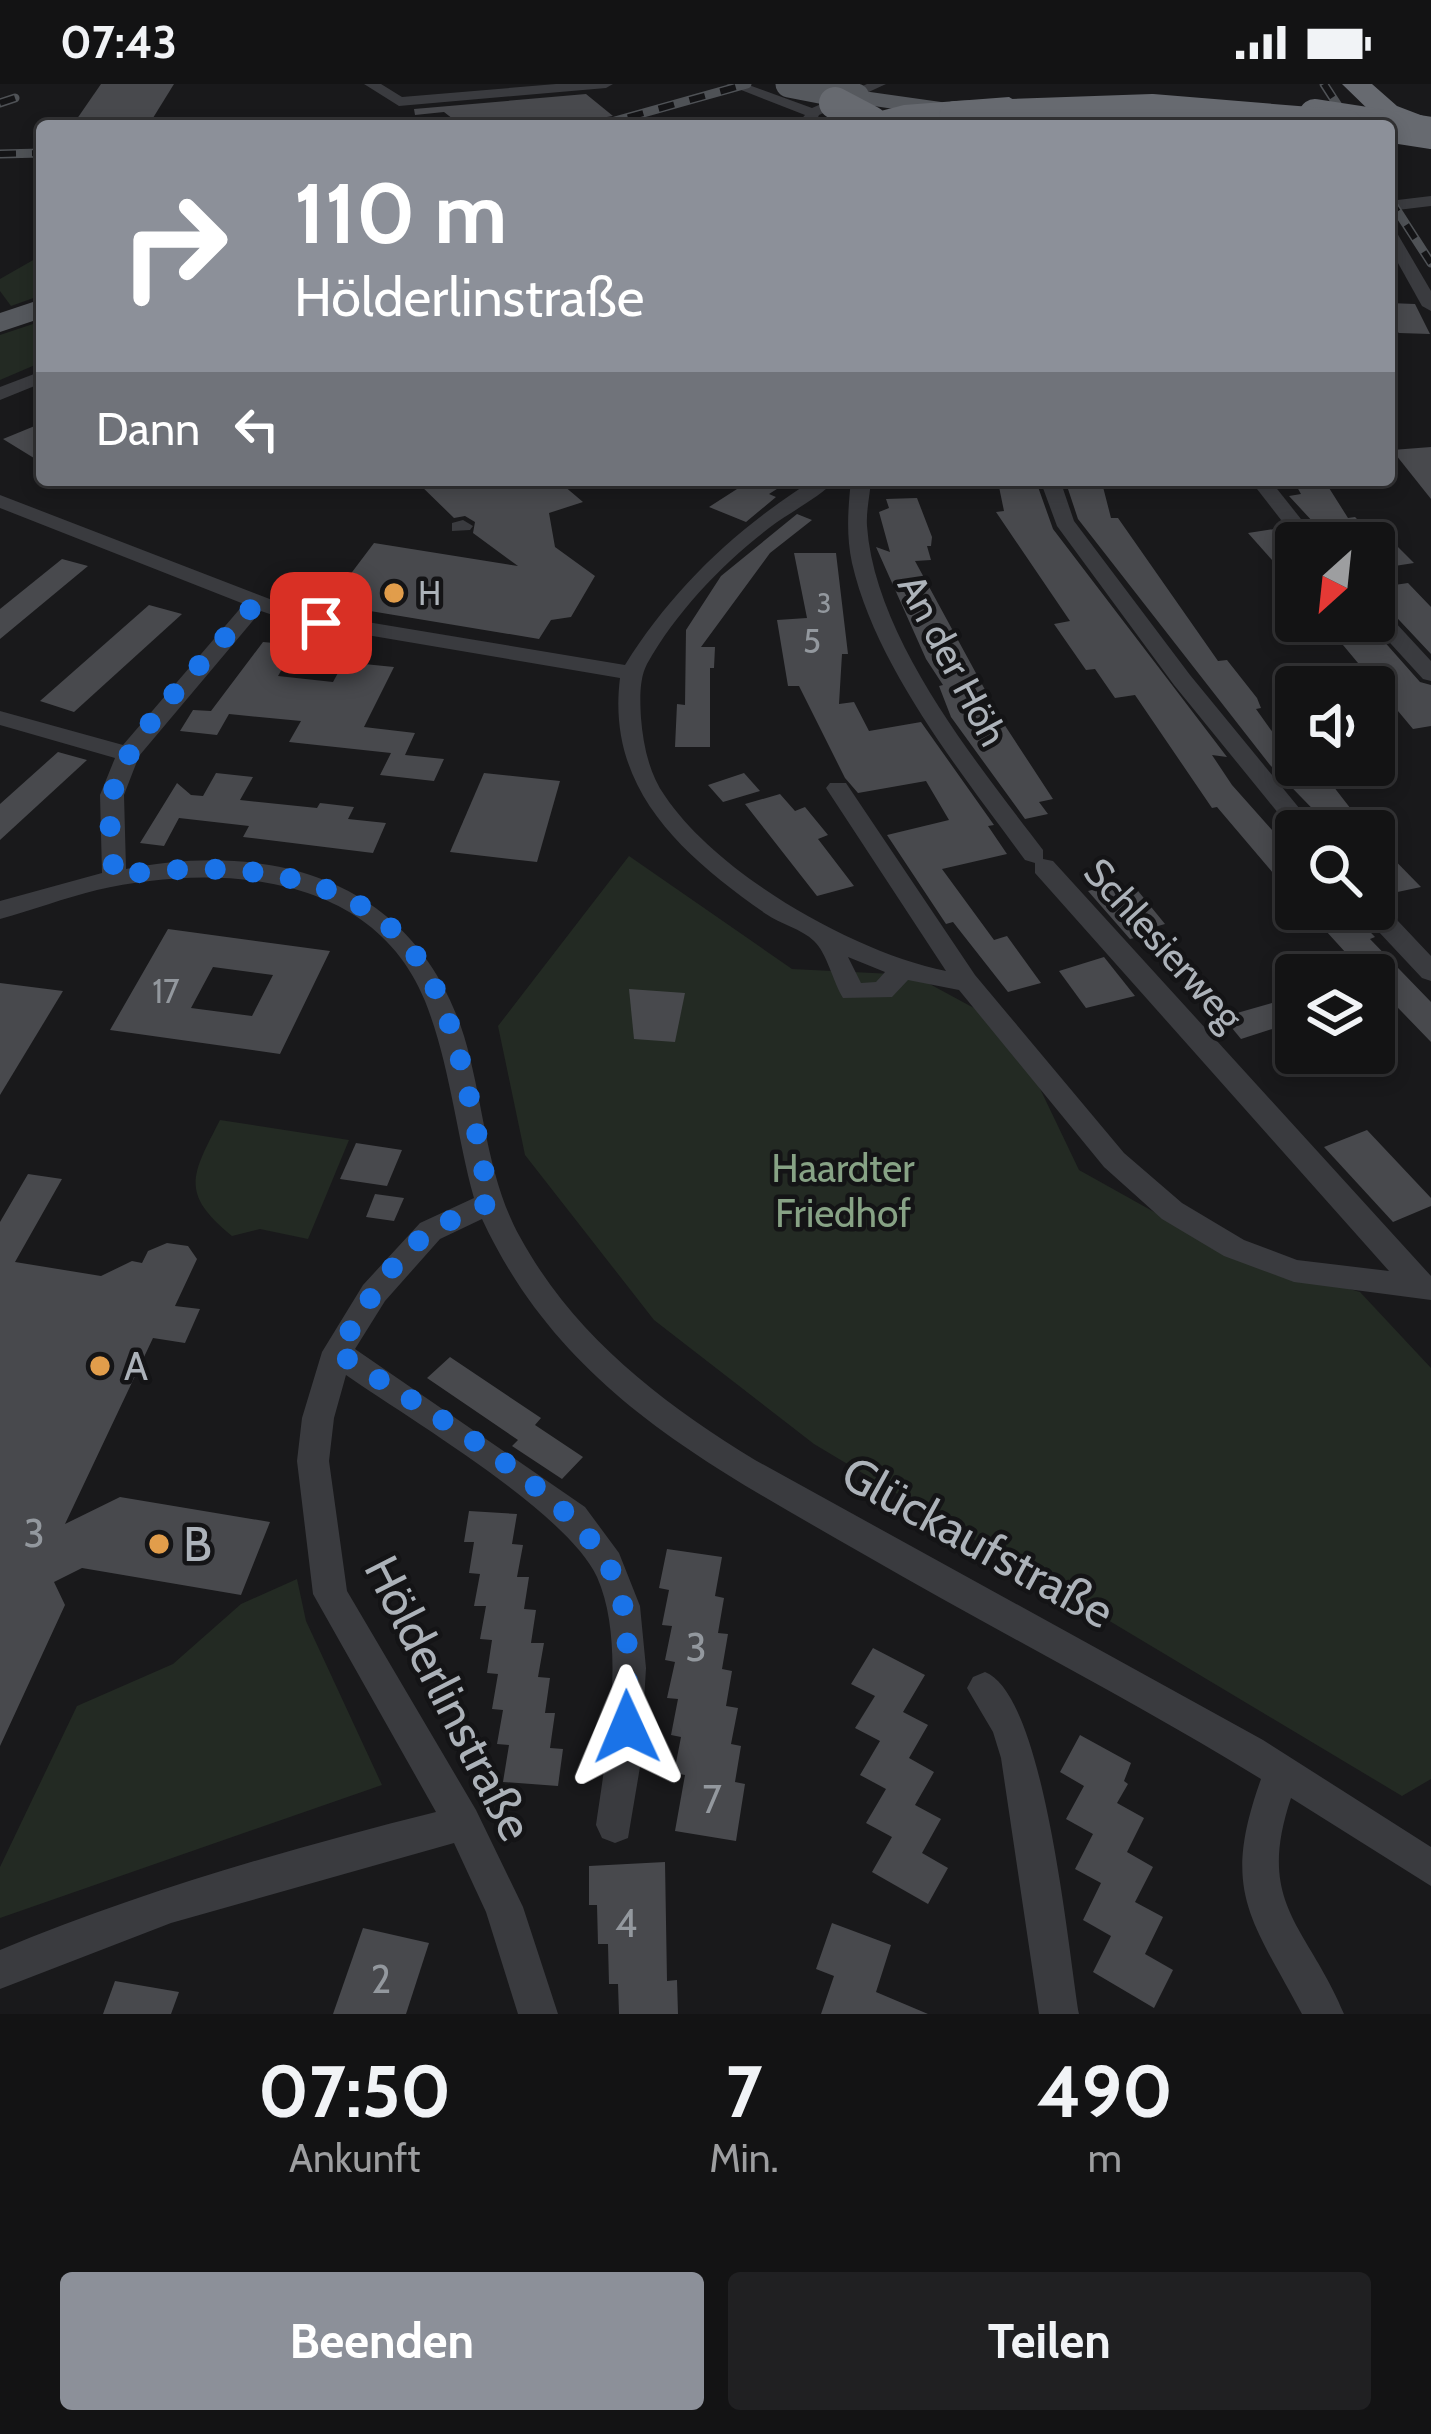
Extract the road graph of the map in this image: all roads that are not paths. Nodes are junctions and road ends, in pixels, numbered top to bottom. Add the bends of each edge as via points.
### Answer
1 (371, 84) edge
2 (606, 84) edge
3 (733, 84) edge
4 (879, 84) edge
5 (1343, 84) edge
6 (1356, 84) edge
7 (790, 91) edge
8 (1255, 108) junction
9 (832, 116) edge
10 (1293, 120) edge
11 (1336, 120) edge
12 (1395, 129) edge
13 (1395, 133) edge
14 (1431, 134) edge
15 (1431, 201) edge
16 (1395, 205) edge
17 (1395, 243) edge
18 (1431, 306) edge
19 (36, 310) edge
20 (0, 323) edge
21 (36, 379) edge
22 (0, 394) edge
23 (817, 486) edge
24 (860, 486) edge
25 (1052, 486) edge
26 (1265, 486) edge
27 (0, 501) edge
28 (1293, 522) edge
29 (254, 605) junction
30 (1395, 635) edge
31 (631, 674) junction
32 (1431, 674) edge
33 (0, 718) edge
34 (128, 754) junction
35 (838, 788) dead end
36 (1289, 810) edge
37 (1039, 861) joint
38 (114, 876) junction
39 (0, 911) edge
40 (1392, 930) edge
41 (825, 935) junction
42 (904, 967) junction
43 (1431, 972) edge
44 (966, 981) junction
45 (490, 1202) junction
46 (1425, 1286) edge
47 (337, 1352) junction
48 (985, 1688) dead end
49 (1282, 1772) junction
50 (463, 1823) junction
51 (615, 1825) dead end
52 (1431, 1868) edge
53 (0, 1970) edge
54 (538, 2014) edge
55 (1059, 2014) edge
56 (1324, 2014) edge

1 - 2 street via 399,101
3 - 7 street
4 - 9 street
5 - 8 highway via 1317,100
6 - 14 highway via 1387,112
7 - 9 main road, bridge
8 - 9 highway, bridge via 1095,102
8 - 11 highway, bridge
9 - 10 highway, bridge via 1116,110
12 - 14 highway, bridge
13 - 14 highway, bridge
15 - 16 street
17 - 18 street
19 - 20 main road
21 - 22 street
23 - 31 street via 709,566
24 - 37 street, An der Höh via 857,528 866,572 894,639 963,761
25 - 36 street via 1064,522
26 - 28 street
27 - 29 street
29 - 31 street via 346,628
29 - 34 street
30 - 32 street
31 - 41 street via 630,722 652,796 782,913
33 - 34 street
34 - 38 street via 112,795
35 - 44 street
37 - 46 street, Schlesierweg
38 - 39 street, Glückaufstraße
38 - 45 street, Glückaufstraße via 269,873 332,892 395,930 424,967 448,1023
40 - 43 street
41 - 42 street
41 - 42 street via 852,992 883,991
42 - 44 street
44 - 46 street via 1114,1160 1172,1211 1294,1271
45 - 47 street, Hölderlinstraße via 407,1253
45 - 49 street, Glückaufstraße via 515,1257 574,1336 676,1426
47 - 50 street, Hölderlinstraße via 313,1461 331,1594
47 - 51 street via 573,1517 600,1551 617,1582 625,1640 627,1727
48 - 55 street via 1019,1758
49 - 52 street, Glückaufstraße
49 - 56 street via 1261,1827 1260,1904
50 - 53 street via 205,1891
50 - 54 street, Hölderlinstraße via 504,1907

